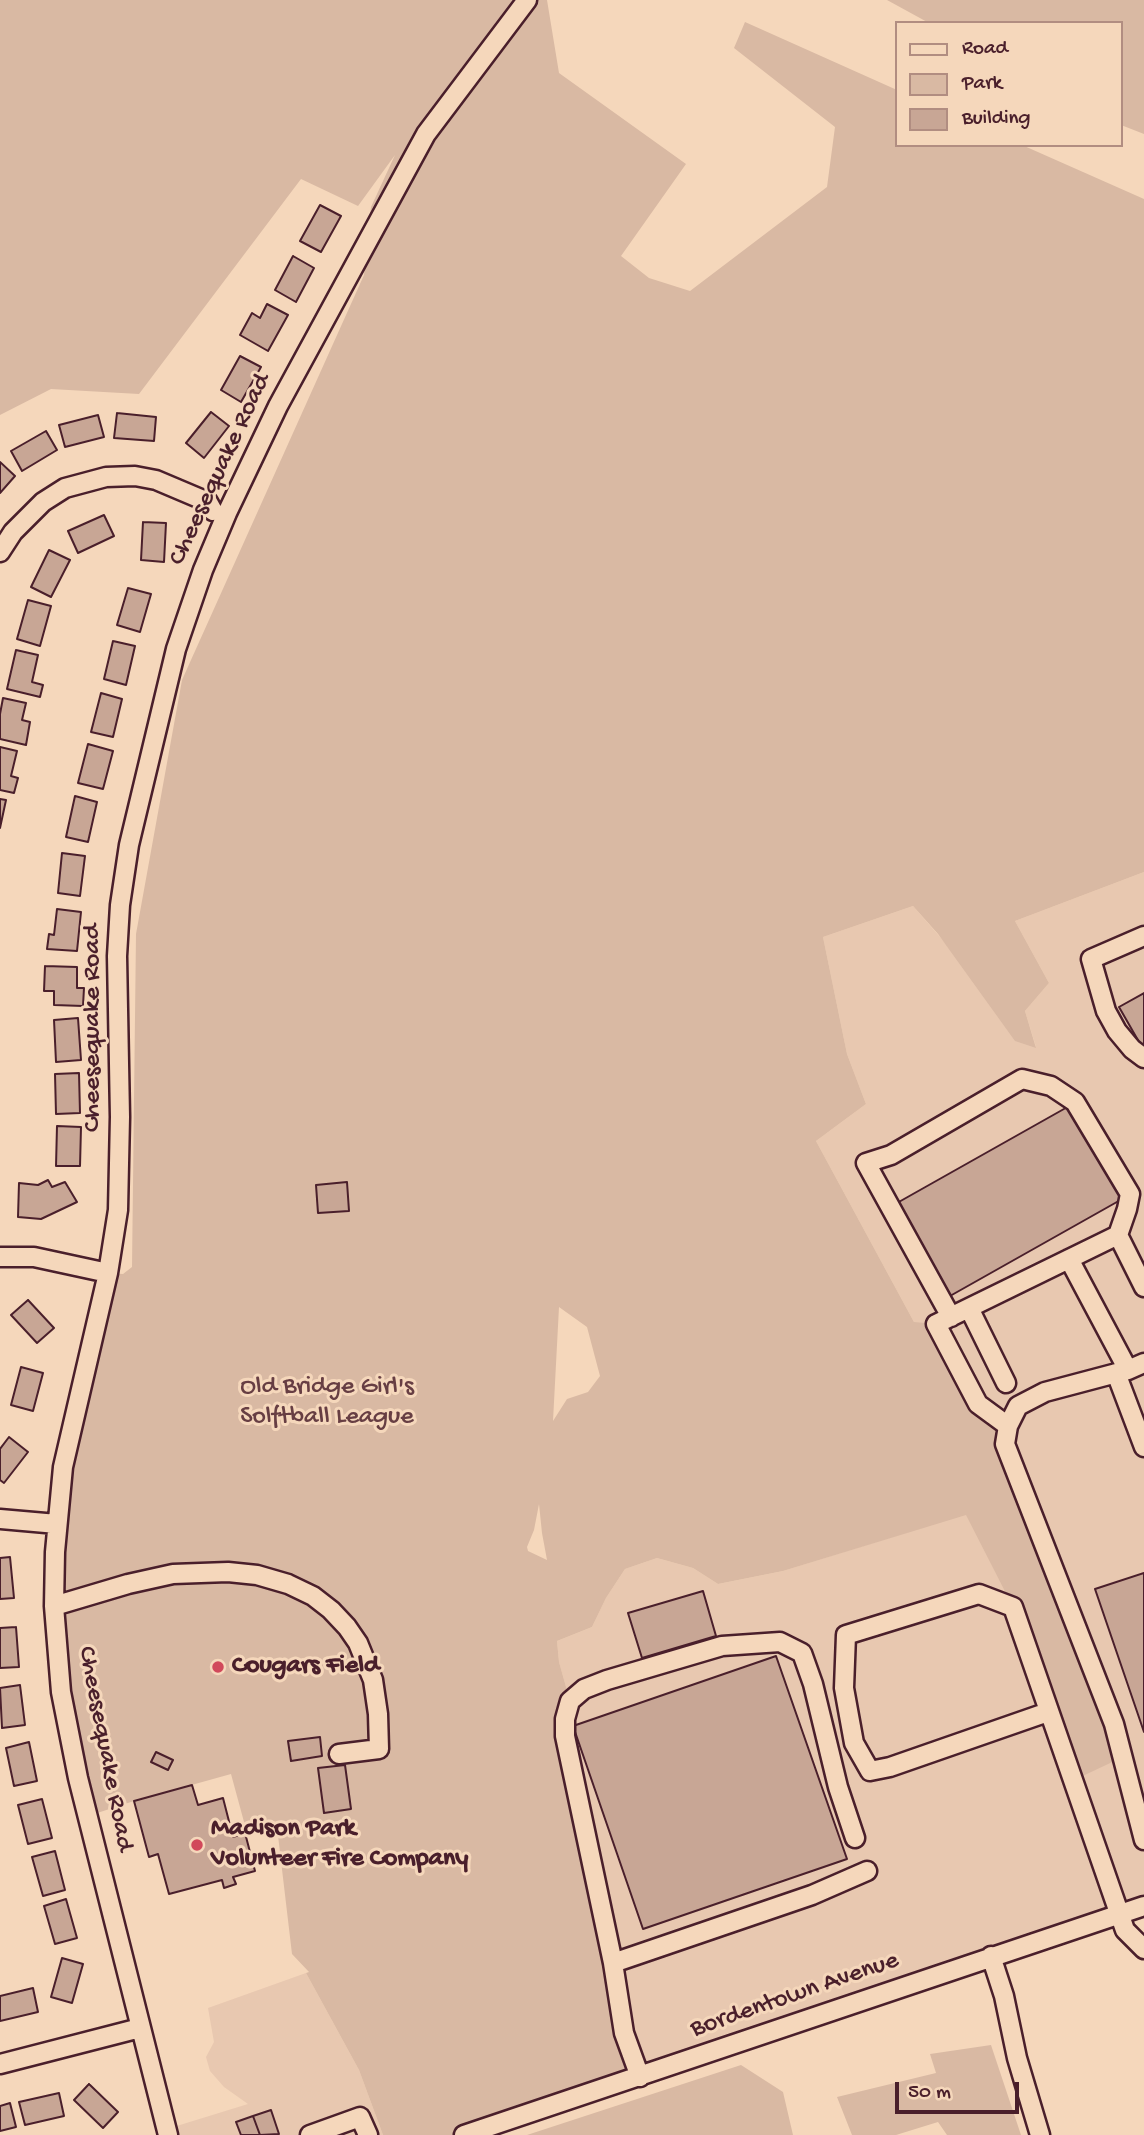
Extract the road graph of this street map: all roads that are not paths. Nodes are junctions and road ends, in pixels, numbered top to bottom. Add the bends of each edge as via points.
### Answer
1 (527, 0) edge
2 (212, 511) dead end
3 (0, 552) edge
4 (1144, 936) edge
5 (1144, 1058) edge
6 (1118, 1235) junction
7 (0, 1257) edge
8 (1069, 1259) junction
9 (108, 1273) junction
10 (1144, 1287) edge
11 (969, 1308) junction
12 (951, 1317) junction
13 (1129, 1369) edge
14 (1006, 1383) dead end
15 (1008, 1426) junction
16 (1144, 1447) edge
17 (0, 1519) edge
18 (57, 1524) junction
19 (54, 1606) junction
20 (1048, 1712) junction
21 (338, 1754) dead end
22 (855, 1838) dead end
23 (1144, 1840) edge
24 (866, 1871) dead end
25 (1144, 1906) edge
26 (1121, 1914) junction
27 (1144, 1949) edge
28 (991, 1956) junction
29 (613, 1963) junction
30 (140, 2028) junction
31 (0, 2064) edge
32 (640, 2077) junction
33 (168, 2135) edge
34 (310, 2135) edge
35 (368, 2135) edge
36 (464, 2135) edge
37 (1040, 2135) edge

1 - 9 street, Cheesequake Road via 426,134 368,236 227,513 182,628 129,845 120,905 118,1210
2 - 3 street via 208,502 156,480 94,479 65,488 33,510
4 - 5 street via 1091,959 1106,1011 1117,1031
6 - 8 street
6 - 10 street
6 - 12 street via 1130,1194 1075,1102 1051,1086 1022,1079 891,1154 866,1163
7 - 9 street via 34,1258
8 - 11 street
8 - 13 street
9 - 18 street, Cheesequake Road via 63,1467
11 - 12 street
11 - 14 street
12 - 15 street via 936,1324 978,1404
13 - 15 street via 1045,1392 1018,1406
13 - 16 street
15 - 23 street via 1004,1444 1114,1724
17 - 18 street
18 - 19 street, Cheesequake Road
19 - 21 street via 173,1574 257,1575 313,1596 347,1627 373,1680 379,1749
19 - 30 street, Cheesequake Road via 65,1715
20 - 20 street via 1013,1607 979,1594 846,1635 844,1688 854,1743 870,1771
20 - 26 street
22 - 29 street via 802,1653 780,1642 722,1646 584,1689 570,1701 565,1737
24 - 29 street via 812,1895
25 - 26 street, Bordentown Avenue
26 - 27 street via 1125,1930
26 - 28 street, Bordentown Avenue
28 - 32 street, Bordentown Avenue
28 - 37 street
29 - 32 street via 624,2033
30 - 31 street
30 - 33 street, Cheesequake Road
32 - 36 street, Bordentown Avenue
34 - 35 street via 360,2117

